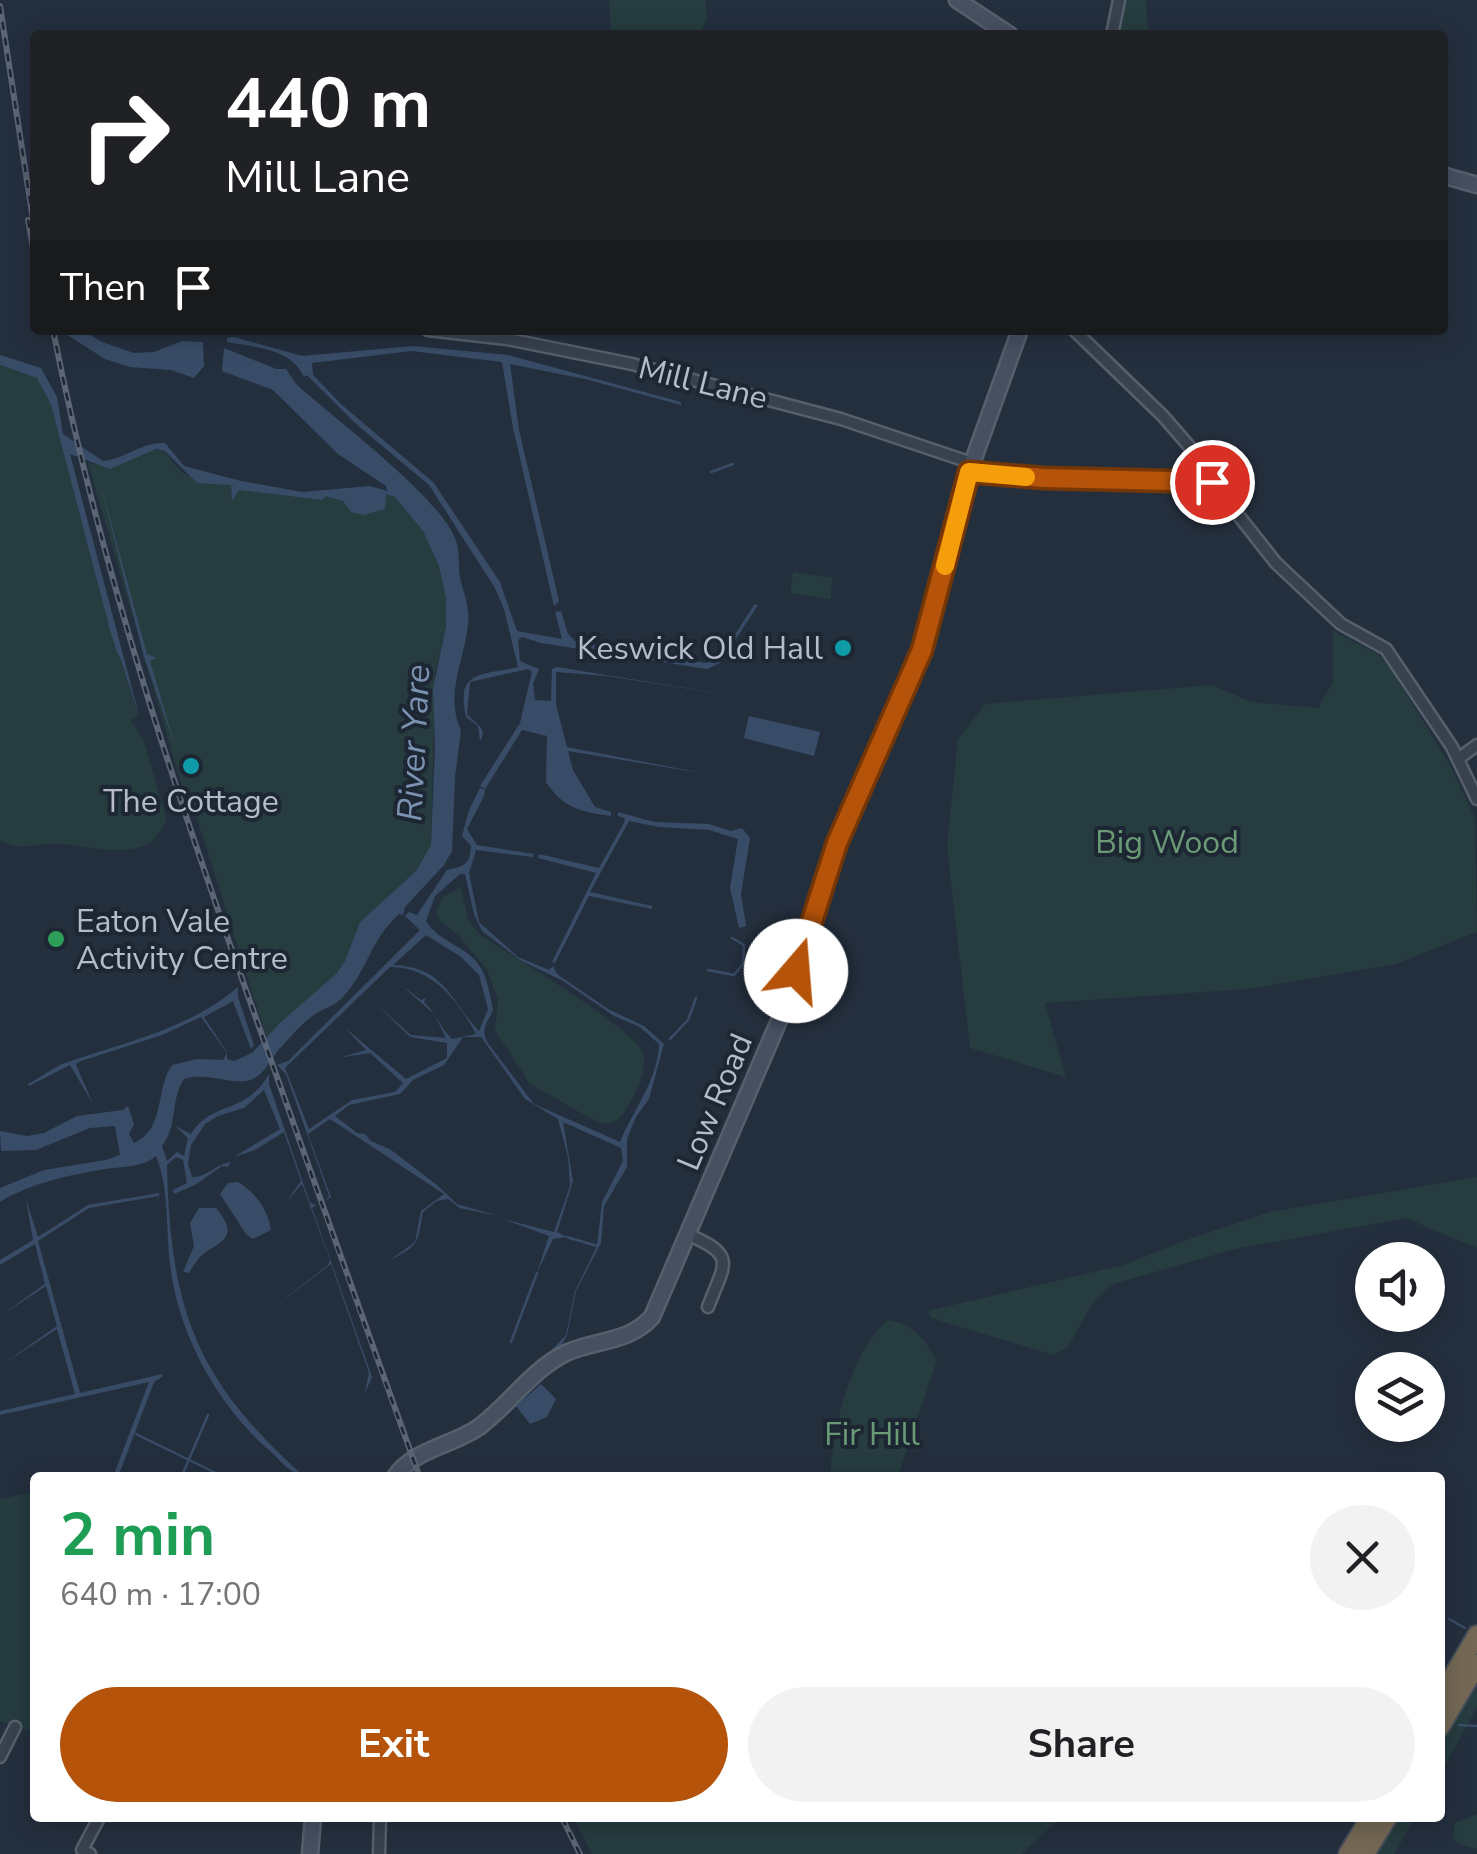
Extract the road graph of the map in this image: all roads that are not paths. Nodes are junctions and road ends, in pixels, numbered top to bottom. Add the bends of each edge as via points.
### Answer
1 (958, 0) edge
2 (1120, 0) edge
3 (1003, 30) edge
4 (1113, 30) edge
5 (1448, 178) edge
6 (1477, 185) edge
7 (472, 335) edge
8 (1018, 335) edge
9 (1079, 335) edge
10 (971, 467) junction
11 (1212, 482) junction
12 (1477, 744) edge
13 (1458, 759) junction
14 (1477, 800) edge
15 (689, 1235) junction
16 (708, 1306) dead end
17 (400, 1472) edge
18 (1476, 1638) edge
19 (1477, 1664) edge
20 (1445, 1690) edge
21 (1445, 1718) edge
22 (15, 1726) dead end
23 (0, 1756) edge
24 (98, 1822) edge
25 (313, 1822) edge
26 (380, 1822) edge
27 (1368, 1822) edge
28 (1385, 1822) edge
29 (84, 1853) edge
30 (310, 1854) edge
31 (379, 1854) edge
32 (1348, 1854) edge
33 (1365, 1854) edge

1 - 3 street
2 - 4 street
5 - 6 street
7 - 10 street, Mill Lane via 632,364 841,418
8 - 10 street, Low Road
9 - 11 street via 1163,416
10 - 11 street, Mill Lane via 1044,478
10 - 15 street, Low Road via 922,650 837,843 784,1009
11 - 13 street via 1302,590 1386,650
12 - 13 street
13 - 14 street
15 - 16 street via 723,1257
15 - 17 street, Low Road via 643,1326 555,1360 477,1428
18 - 20 highway
19 - 21 highway
22 - 23 street
24 - 29 street
25 - 30 street
26 - 31 street
27 - 32 highway
28 - 33 highway

